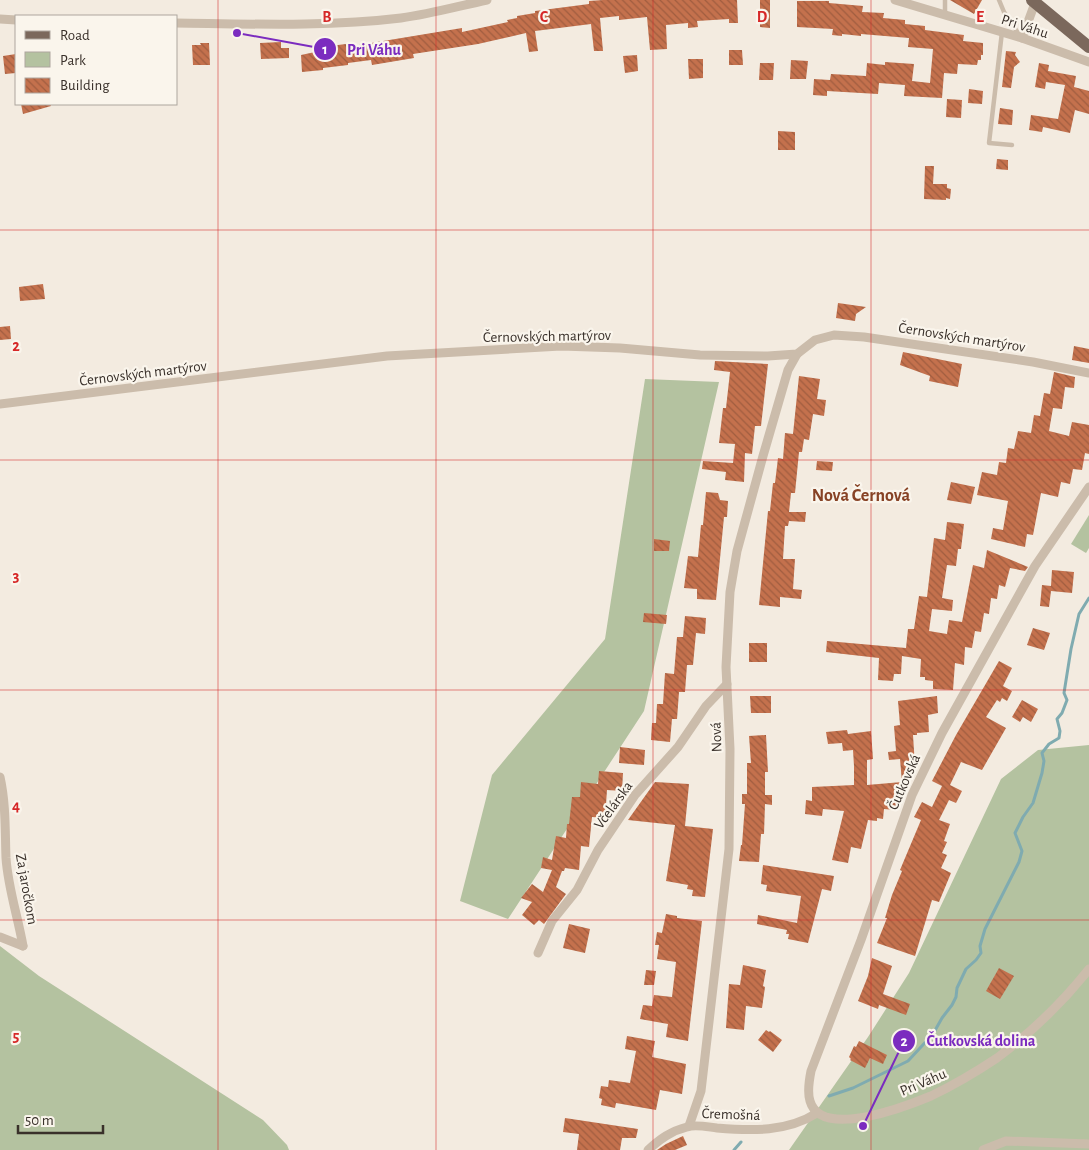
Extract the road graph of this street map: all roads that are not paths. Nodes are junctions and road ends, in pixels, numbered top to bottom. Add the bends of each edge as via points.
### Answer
1 (488, 0) edge
2 (944, 0) edge
3 (999, 0) edge
4 (899, 1) edge
5 (1034, 2) edge
6 (944, 15) junction
7 (0, 19) edge
8 (15, 20) edge
9 (178, 22) edge
10 (1002, 32) junction
11 (1022, 38) junction
12 (1089, 48) edge
13 (1089, 62) edge
14 (1012, 145) dead end
15 (798, 354) junction
16 (1089, 373) edge
17 (0, 404) edge
18 (1089, 487) edge
19 (727, 684) junction
20 (0, 777) edge
21 (0, 937) edge
22 (538, 953) dead end
23 (1089, 969) edge
24 (817, 1113) junction
25 (689, 1126) junction
26 (1089, 1144) edge
27 (648, 1150) edge
28 (983, 1150) edge

1 - 9 street via 403,18 359,22
2 - 6 lane
3 - 11 lane
4 - 6 street, Pri Váhu
5 - 11 street
5 - 12 main road
6 - 10 street, Pri Váhu
7 - 8 street
10 - 11 street, Pri Váhu
10 - 14 lane via 989,143
11 - 13 street, Pri Váhu
15 - 16 street, Černovských martýrov via 815,340 834,335 1033,362
15 - 17 street, Černovských martýrov via 700,355 561,346 396,355
15 - 19 street, Nová via 788,370 737,551 730,592
18 - 24 street, Čutkovská via 1026,582 942,733 912,796 811,1071 810,1101
19 - 22 street, Včelárska via 635,795 598,850 577,890 552,921
19 - 25 street, Nová via 730,849 701,1091
20 - 21 street, Za jaročkom via 9,880 23,946
23 - 24 street, Pri Váhu via 1025,1036 954,1084 872,1116 842,1120
24 - 25 street, Čremošná via 803,1122 755,1130
25 - 27 street, Čremošná via 663,1137
26 - 28 street via 1006,1141

